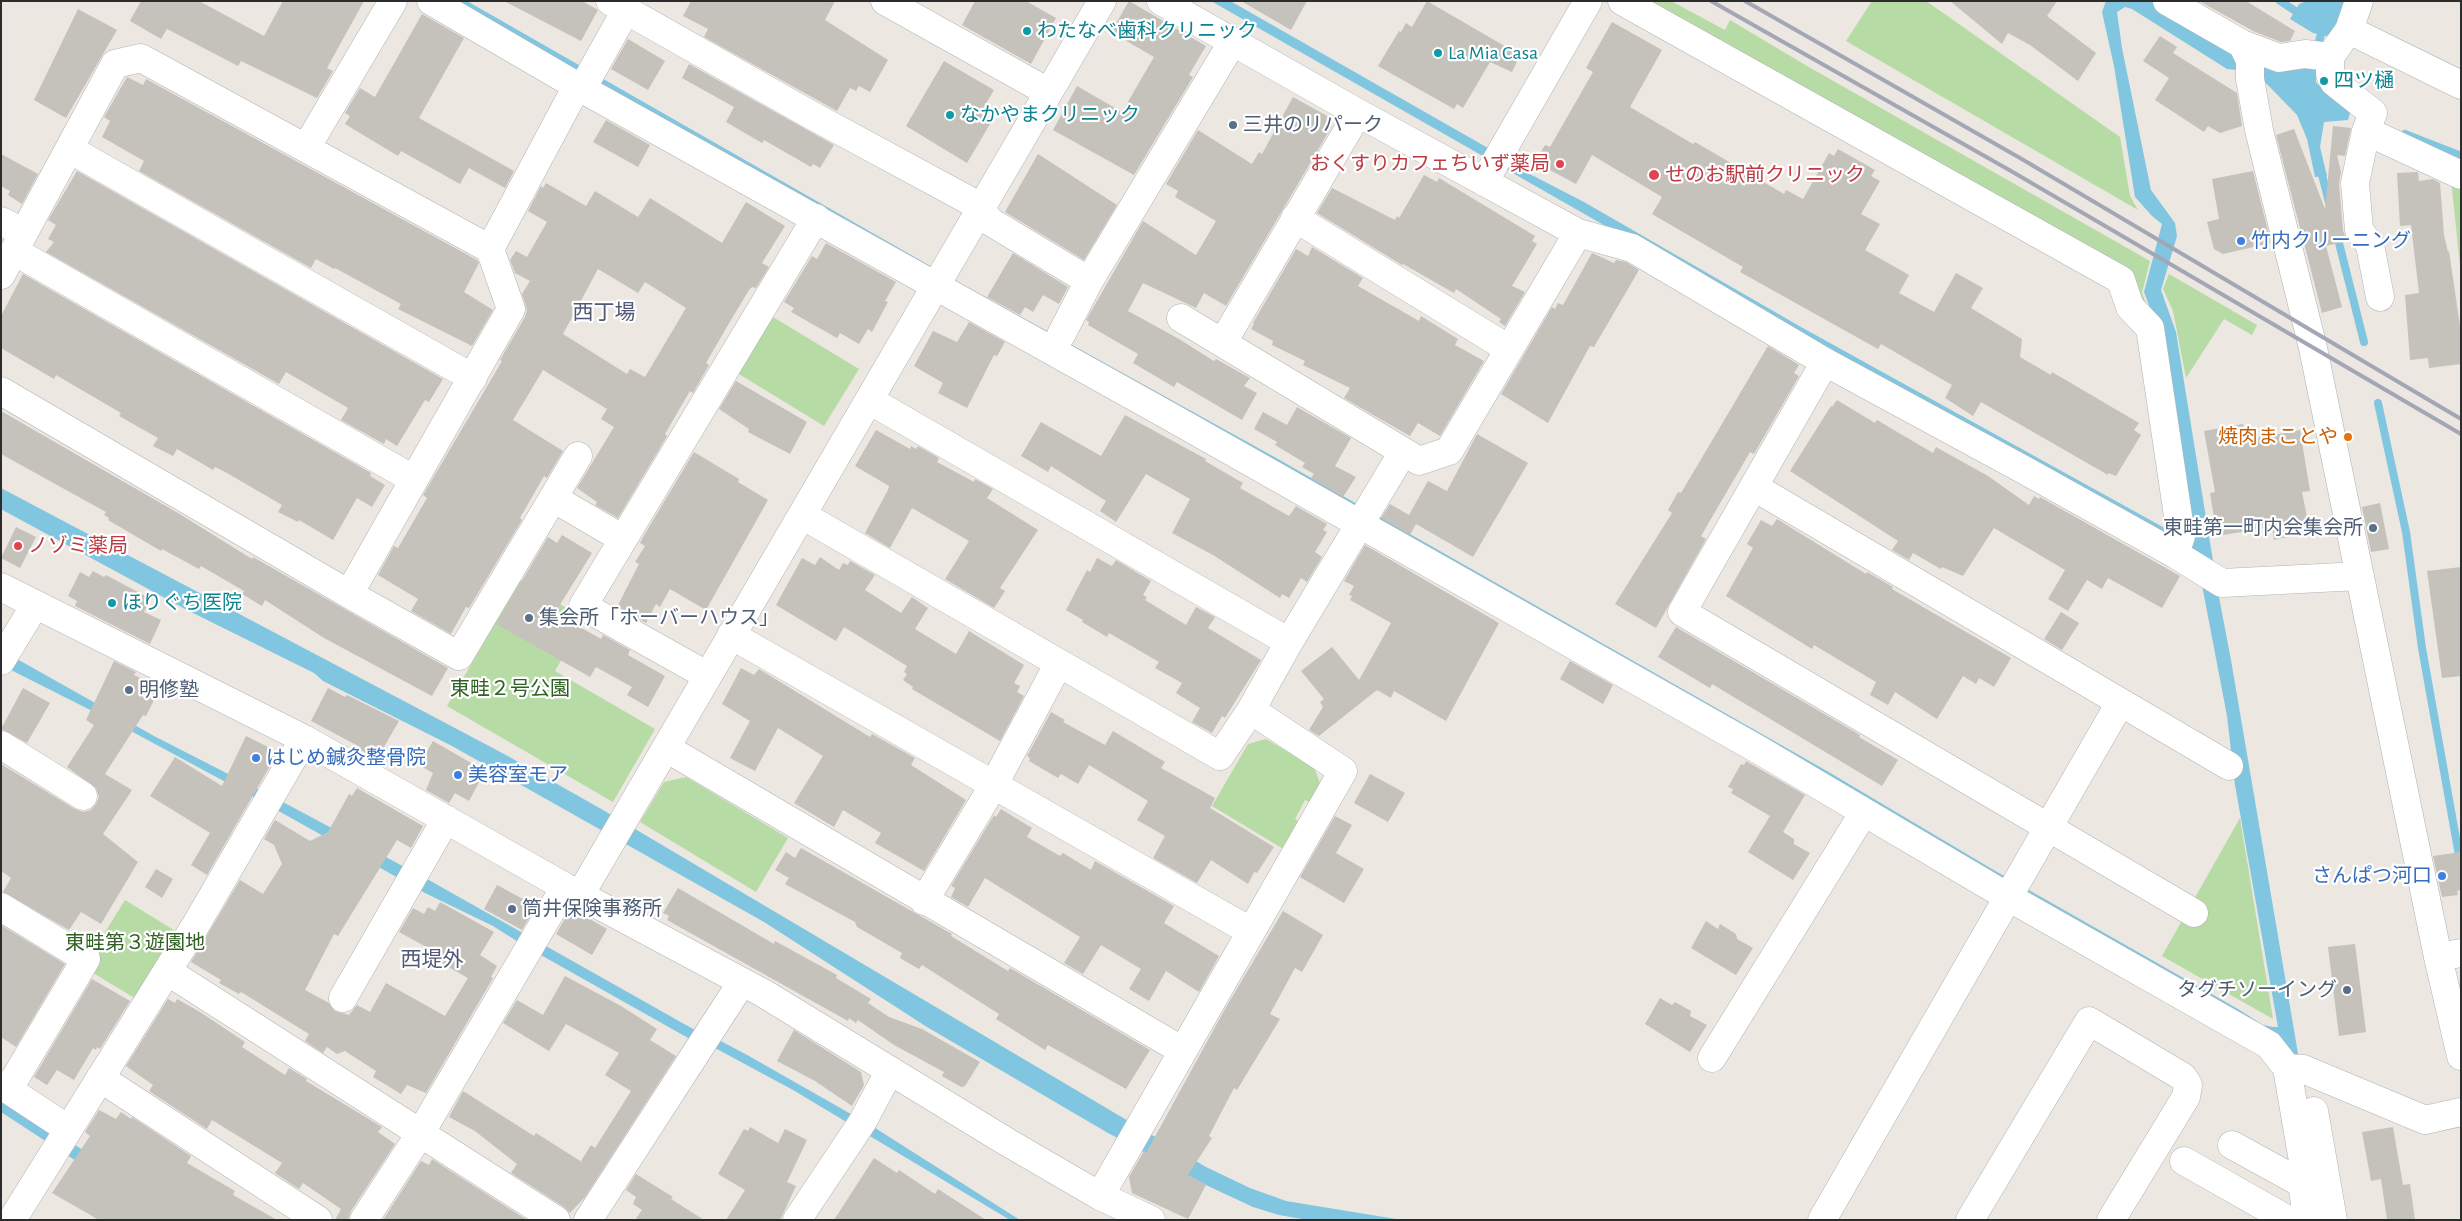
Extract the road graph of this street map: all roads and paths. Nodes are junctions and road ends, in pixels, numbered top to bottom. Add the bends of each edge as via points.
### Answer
1 (393, 1) edge
2 (431, 1) edge
3 (885, 1) edge
4 (1102, 1) edge
5 (1161, 1) edge
6 (1588, 1) edge
7 (1622, 1) edge
8 (2167, 1) edge
9 (2359, 1) edge
10 (618, 6) edge
11 (2349, 30) junction
12 (1233, 41) junction
13 (2319, 56) junction
14 (2248, 61) junction
15 (584, 82) junction
16 (2461, 84) edge
17 (1048, 92) junction
18 (1358, 113) junction
19 (2366, 132) junction
20 (306, 148) junction
21 (71, 150) junction
22 (1493, 167) junction
23 (2461, 175) edge
24 (980, 210) junction
25 (816, 218) junction
26 (1295, 218) junction
27 (1578, 233) junction
28 (13, 235) edge
29 (490, 249) junction
30 (1, 275) edge
31 (939, 279) junction
32 (1090, 280) junction
33 (2380, 297) dead end
34 (1181, 318) dead end
35 (1061, 335) dead end
36 (1223, 342) junction
37 (1509, 349) junction
38 (1824, 362) junction
39 (473, 378) junction
40 (1, 390) edge
41 (868, 400) junction
42 (1403, 452) junction
43 (578, 456) dead end
44 (413, 479) junction
45 (1754, 487) junction
46 (553, 498) junction
47 (802, 515) junction
48 (1363, 518) junction
49 (623, 539) junction
50 (2178, 547) junction
51 (2360, 576) junction
52 (1, 587) edge
53 (349, 594) junction
54 (36, 605) junction
55 (731, 635) junction
56 (1289, 642) junction
57 (5, 656) edge
58 (1059, 663) junction
59 (708, 676) junction
60 (2120, 703) junction
61 (1251, 710) junction
62 (304, 739) junction
63 (1, 745) edge
64 (666, 748) junction
65 (2229, 766) dead end
66 (993, 786) junction
67 (83, 796) dead end
68 (1864, 812) junction
69 (446, 819) junction
70 (2049, 826) junction
71 (2013, 890) junction
72 (572, 891) junction
73 (924, 901) junction
74 (1, 907) edge
75 (2194, 913) dead end
76 (1250, 931) junction
77 (2450, 955) edge
78 (167, 971) junction
79 (742, 982) junction
80 (343, 998) dead end
81 (1183, 1051) junction
82 (2461, 1056) edge
83 (1712, 1058) dead end
84 (2297, 1069) junction
85 (890, 1070) junction
86 (100, 1078) junction
87 (5, 1087) edge
88 (2461, 1112) edge
89 (420, 1134) junction
90 (62, 1138) junction
91 (2232, 1145) dead end
92 (2184, 1161) dead end
93 (2303, 1184) junction
94 (1100, 1196) junction
95 (19, 1217) edge
96 (318, 1220) edge
97 (364, 1220) edge
98 (556, 1220) edge
99 (588, 1220) edge
100 (797, 1220) edge
101 (1151, 1220) edge
102 (1822, 1220) edge
103 (1970, 1220) edge
104 (2112, 1220) edge
105 (2288, 1220) edge
106 (2308, 1220) edge
107 (2333, 1220) edge

1 - 20 street
2 - 15 street
3 - 17 street
4 - 17 street
5 - 12 street
6 - 22 street
7 - 50 street via 2121,280 2130,307 2150,328
8 - 14 street
9 - 11 street
10 - 15 street
10 - 24 street via 972,202
11 - 13 street
11 - 16 street
12 - 18 street
12 - 32 street
13 - 14 street
13 - 19 street via 2334,82 2373,112
14 - 51 street via 2259,130 2313,348
15 - 25 street
15 - 29 street
17 - 24 street
18 - 22 street
18 - 26 street
19 - 23 street
19 - 33 street via 2355,183 2359,230 2370,245
20 - 21 street via 141,58 115,64
20 - 29 street
21 - 28 street
21 - 39 street
22 - 27 street
24 - 31 street
24 - 32 street via 991,222
25 - 31 street
25 - 49 street
26 - 36 street
26 - 37 street
27 - 37 street
27 - 38 street via 1632,248
28 - 30 street
28 - 44 street
29 - 39 street via 511,309
31 - 41 street
31 - 48 street
32 - 35 street
34 - 36 street
36 - 42 street
37 - 42 street via 1449,451 1418,461
38 - 45 street
38 - 50 street
39 - 44 street
40 - 53 street
41 - 47 street
41 - 56 street
42 - 48 street
43 - 46 street
44 - 53 street
45 - 60 street
45 - 70 street via 1682,612
46 - 49 street
46 - 53 street via 460,656
47 - 55 street
47 - 58 street
48 - 56 street
48 - 68 street
49 - 59 street via 583,606
50 - 51 street via 2222,583
51 - 77 street
52 - 54 street
54 - 57 street
54 - 62 street
55 - 59 street
55 - 66 street
56 - 61 street
58 - 61 street via 1220,756
58 - 66 street
59 - 64 street
60 - 65 street
60 - 70 street
61 - 76 street via 1343,771
62 - 69 street
62 - 78 street
63 - 67 street
64 - 72 street via 617,831
64 - 73 street
66 - 73 street
66 - 76 street
68 - 71 street
68 - 83 street
69 - 72 street
69 - 80 street
70 - 71 street
70 - 75 street
71 - 84 street via 2266,1042
71 - 102 street
72 - 79 street
72 - 89 street via 530,945
73 - 81 street
74 - 87 street via 86,959
76 - 81 street
77 - 82 street
78 - 86 street
78 - 89 street
79 - 85 street
79 - 99 street
81 - 94 street
84 - 88 street via 2425,1120
84 - 93 street
84 - 107 street
85 - 94 street
85 - 100 street via 859,1127
86 - 90 street
86 - 96 street
87 - 90 street
89 - 97 street
89 - 98 street
90 - 95 street
91 - 93 street
92 - 105 street
93 - 106 street
94 - 101 street
103 - 104 street via 2090,1021 2183,1077 2188,1085 2186,1097

